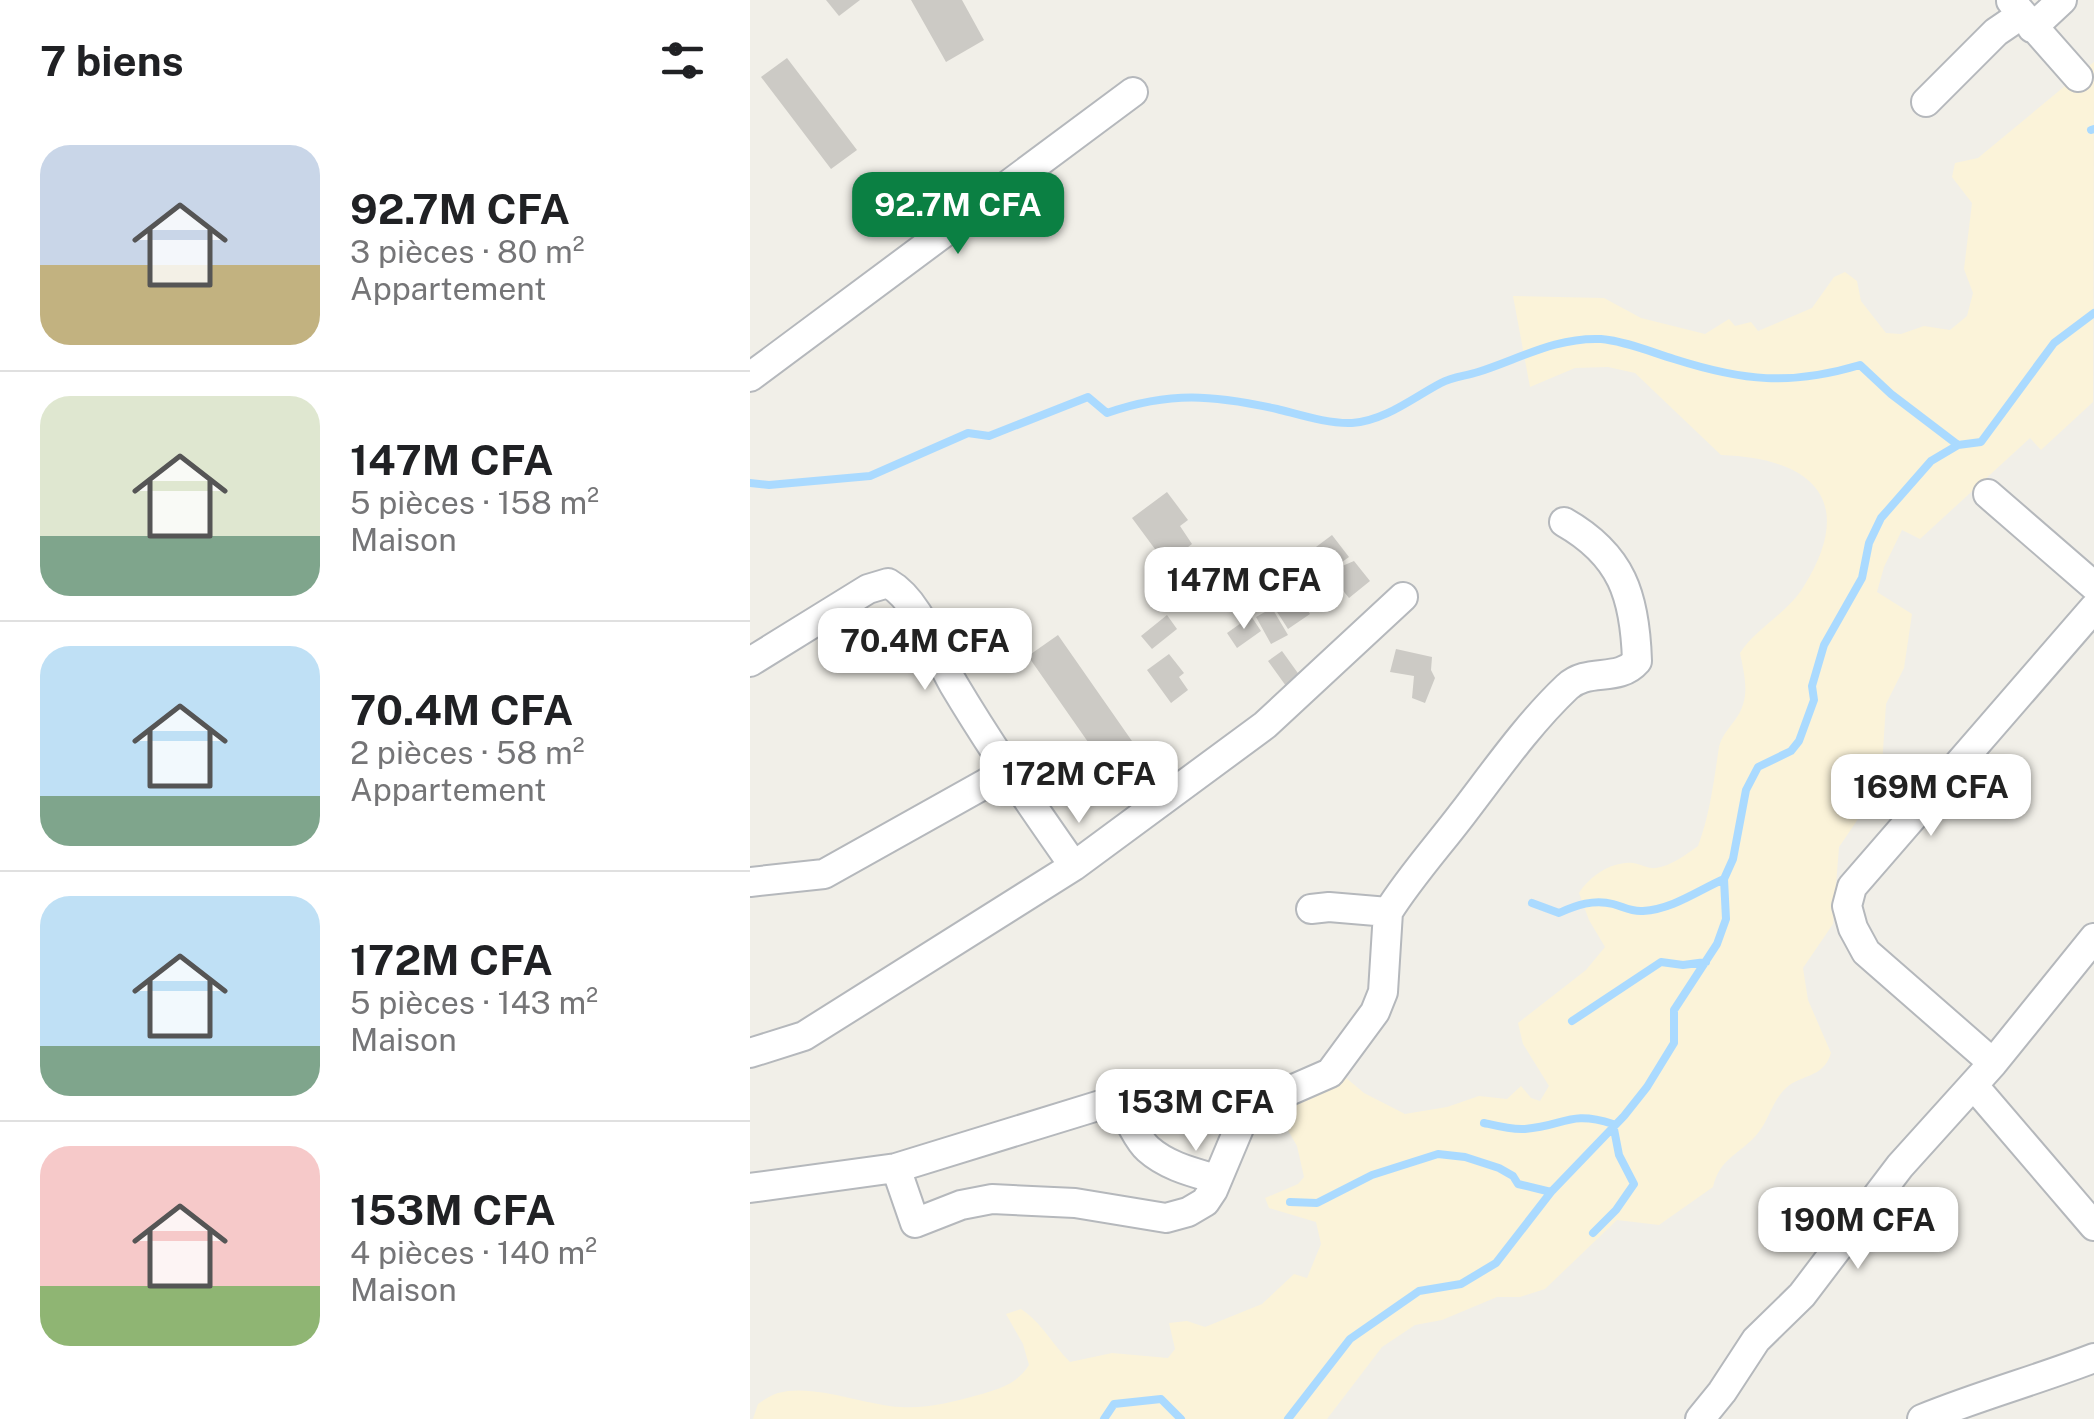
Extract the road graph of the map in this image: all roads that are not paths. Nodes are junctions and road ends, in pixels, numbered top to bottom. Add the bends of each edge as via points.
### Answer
1 (2062, 0) edge
2 (2021, 14) edge
3 (2078, 77) dead end
4 (1132, 92) dead end
5 (1926, 102) dead end
6 (750, 377) edge
7 (1988, 494) dead end
8 (1564, 522) dead end
9 (2094, 586) edge
10 (1403, 596) dead end
11 (2094, 608) edge
12 (750, 662) edge
13 (1008, 771) junction
14 (1074, 866) junction
15 (750, 882) edge
16 (1311, 909) dead end
17 (1388, 912) junction
18 (2094, 938) edge
19 (750, 1053) edge
20 (1993, 1064) junction
21 (1974, 1086) junction
22 (896, 1168) junction
23 (1216, 1178) junction
24 (750, 1188) edge
25 (2094, 1226) edge
26 (2094, 1358) edge
27 (1700, 1419) edge
28 (1922, 1419) edge

1 - 2 street
2 - 3 street
2 - 5 street
4 - 6 street
7 - 9 street
8 - 17 street via 1611,558 1628,590 1636,661 1618,674 1570,683
10 - 14 street via 1265,725
11 - 20 street via 1852,887 1848,906 1866,952
12 - 13 street via 888,583 904,592
13 - 14 street
13 - 15 street via 824,874
14 - 19 street via 804,1036
16 - 17 street
17 - 23 street via 1376,1012 1330,1073 1266,1101 1242,1121
18 - 20 street
20 - 21 street
21 - 25 street
21 - 27 street via 1900,1166 1802,1296 1756,1340
22 - 23 street via 1115,1104 1163,1160
22 - 23 street via 917,1223 961,1205 1022,1198 1166,1218 1205,1202
22 - 24 street
26 - 28 street

